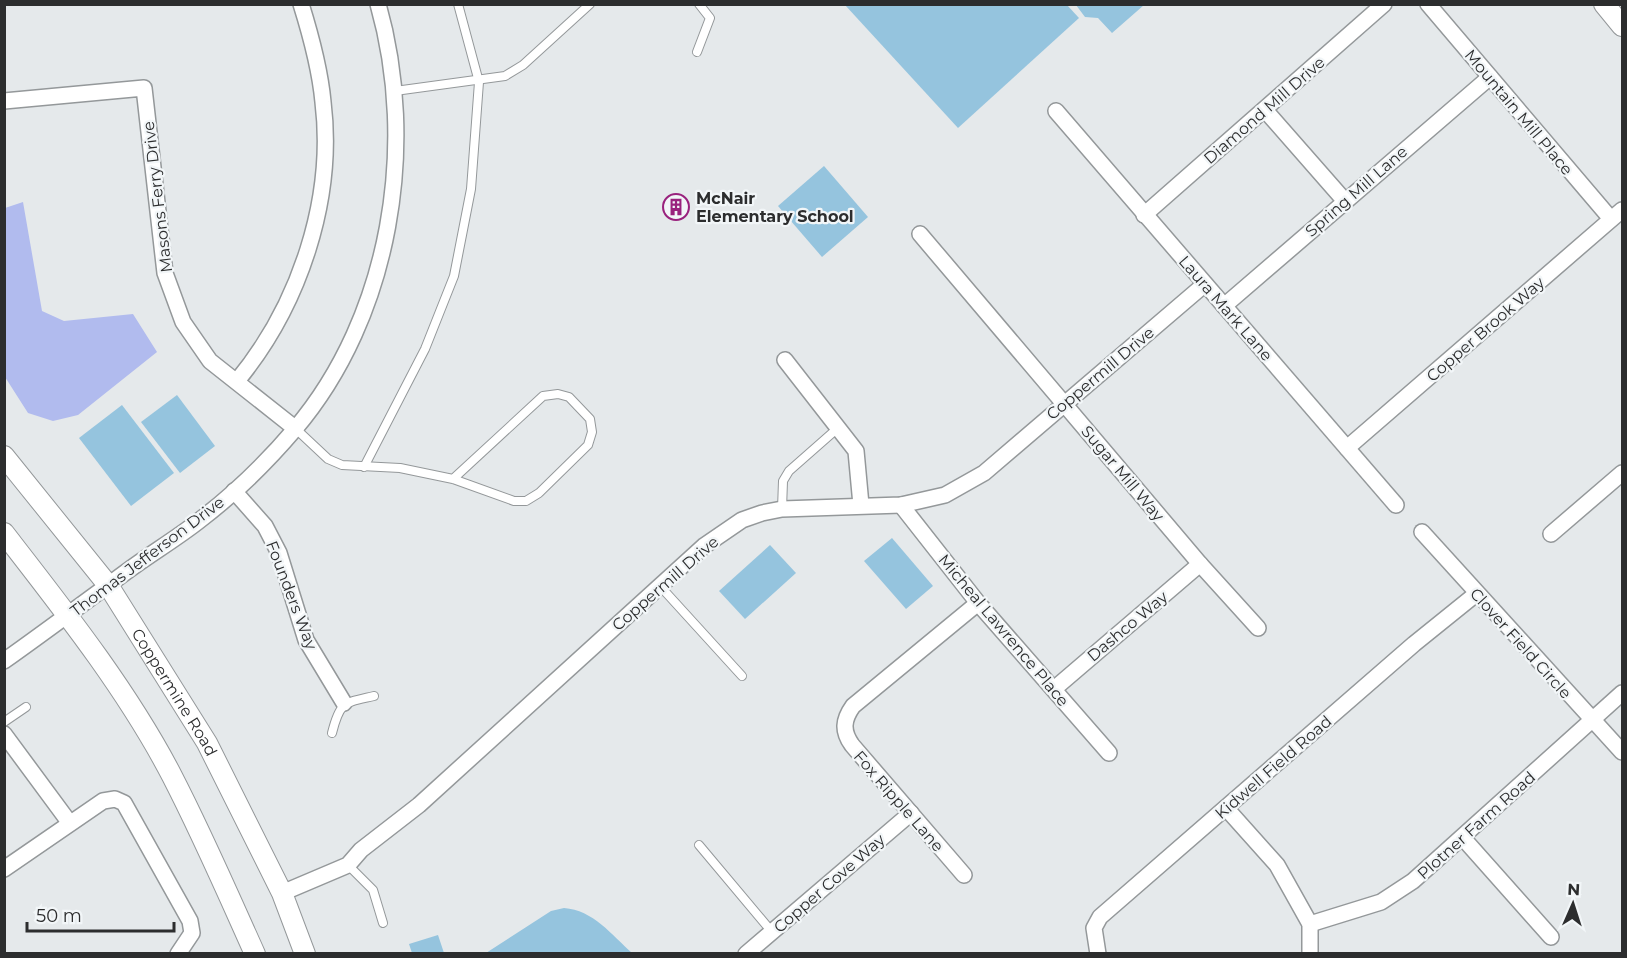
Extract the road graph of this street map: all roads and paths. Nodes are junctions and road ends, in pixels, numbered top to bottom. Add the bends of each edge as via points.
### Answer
1 (301, 4) edge
2 (378, 4) edge
3 (458, 4) edge
4 (590, 4) edge
5 (699, 4) edge
6 (1384, 4) edge
7 (1428, 4) edge
8 (1604, 4) edge
9 (1623, 26) edge
10 (697, 52) dead end
11 (1490, 77) junction
12 (478, 82) junction
13 (395, 91) junction
14 (4, 101) edge
15 (1265, 110) junction
16 (1056, 111) dead end
17 (1344, 200) junction
18 (1617, 214) edge
19 (1144, 215) junction
20 (920, 234) dead end
21 (1205, 284) junction
22 (1224, 306) junction
23 (785, 360) dead end
24 (237, 381) junction
25 (1064, 403) junction
26 (839, 427) junction
27 (296, 429) junction
28 (1347, 448) junction
29 (4, 456) edge
30 (364, 466) junction
31 (1623, 473) edge
32 (453, 479) junction
33 (234, 491) junction
34 (861, 505) junction
35 (901, 505) junction
36 (1396, 505) dead end
37 (782, 509) junction
38 (1422, 532) dead end
39 (4, 533) edge
40 (1551, 534) dead end
41 (1200, 564) junction
42 (108, 585) junction
43 (660, 586) junction
44 (1476, 594) junction
45 (978, 603) junction
46 (66, 617) junction
47 (1258, 628) dead end
48 (4, 661) edge
49 (742, 676) dead end
50 (1054, 689) junction
51 (1623, 693) edge
52 (374, 696) dead end
53 (344, 703) junction
54 (26, 707) dead end
55 (1592, 721) junction
56 (4, 722) edge
57 (332, 733) dead end
58 (4, 734) edge
59 (1623, 752) edge
60 (1108, 753) dead end
61 (1226, 808) junction
62 (911, 813) junction
63 (69, 822) junction
64 (1463, 838) junction
65 (699, 845) dead end
66 (348, 865) junction
67 (4, 869) edge
68 (964, 875) dead end
69 (282, 893) junction
70 (383, 923) dead end
71 (1310, 924) junction
72 (772, 932) junction
73 (1551, 937) dead end
74 (178, 954) edge
75 (255, 954) edge
76 (305, 954) edge
77 (746, 954) edge
78 (1098, 954) edge
79 (1310, 954) edge

1 - 24 street via 324,103 324,160 315,226 296,284 259,355
2 - 13 street, Thomas Jefferson Drive
3 - 12 lane
4 - 12 lane via 523,65 505,76
5 - 10 lane via 710,18
6 - 15 street, Diamond Mill Drive
7 - 11 street, Mountain Mill Place
8 - 9 street
11 - 17 street, Spring Mill Lane
11 - 18 street, Mountain Mill Place
12 - 13 lane
12 - 30 lane via 471,189 454,276 425,349
13 - 27 street, Thomas Jefferson Drive via 395,182 377,270 349,343 323,391
14 - 24 street, Masons Ferry Drive via 144,88 165,273 183,322 210,360
15 - 17 street
15 - 19 street, Diamond Mill Drive
16 - 19 street, Laura Mark Lane
17 - 22 street, Spring Mill Lane
18 - 28 street, Copper Brook Way
19 - 21 street, Laura Mark Lane
20 - 25 street, Sugar Mill Way
21 - 22 street, Laura Mark Lane
21 - 25 street, Coppermill Drive
22 - 28 street, Laura Mark Lane
23 - 26 street
24 - 27 street, Masons Ferry Drive
25 - 35 street, Coppermill Drive via 984,473 945,495
25 - 41 street, Sugar Mill Way
26 - 34 street via 856,451
26 - 37 lane via 789,471 783,481
27 - 30 lane via 328,459 342,465
27 - 33 street, Thomas Jefferson Drive
28 - 36 street, Laura Mark Lane
29 - 42 street, Coppermine Road
30 - 32 lane via 400,468
31 - 40 street
32 - 32 lane via 513,501 526,501 588,445 590,419 569,397 543,396
33 - 42 street, Thomas Jefferson Drive via 202,519
33 - 53 street, Founders Way via 265,526 279,553 306,640
34 - 35 street, Coppermill Drive
34 - 37 street, Coppermill Drive
35 - 45 street, Micheal Lawrence Place
37 - 43 street, Coppermill Drive via 742,520 704,546
38 - 44 street, Clover Field Circle
39 - 46 street
41 - 47 street, Sugar Mill Way
41 - 50 street, Dashco Way
42 - 46 street, Thomas Jefferson Drive
42 - 69 street, Coppermine Road via 207,743
43 - 49 lane
43 - 66 street, Coppermill Drive
44 - 55 street, Clover Field Circle
44 - 61 street, Kidwell Field Road
45 - 50 street, Micheal Lawrence Place
45 - 62 street, Fox Ripple Lane via 846,715 846,737
46 - 48 street, Thomas Jefferson Drive
46 - 75 street via 172,775
50 - 60 street, Micheal Lawrence Place
51 - 55 street, Plotner Farm Road
52 - 53 lane
53 - 57 lane via 337,711
54 - 56 lane
55 - 59 street, Clover Field Circle
55 - 64 street, Plotner Farm Road
58 - 63 street
61 - 71 street via 1277,865
61 - 78 street, Kidwell Field Road via 1100,917 1094,928
62 - 68 street, Fox Ripple Lane
62 - 72 street, Copper Cove Way
63 - 67 street
63 - 74 street via 103,801 115,799 131,811 190,921 192,933
64 - 71 street, Plotner Farm Road via 1413,881 1381,902
64 - 73 street
65 - 72 lane
66 - 69 street, Coppermill Drive
66 - 70 lane via 373,890
69 - 76 street, Coppermine Road
71 - 79 street
72 - 77 street, Copper Cove Way

